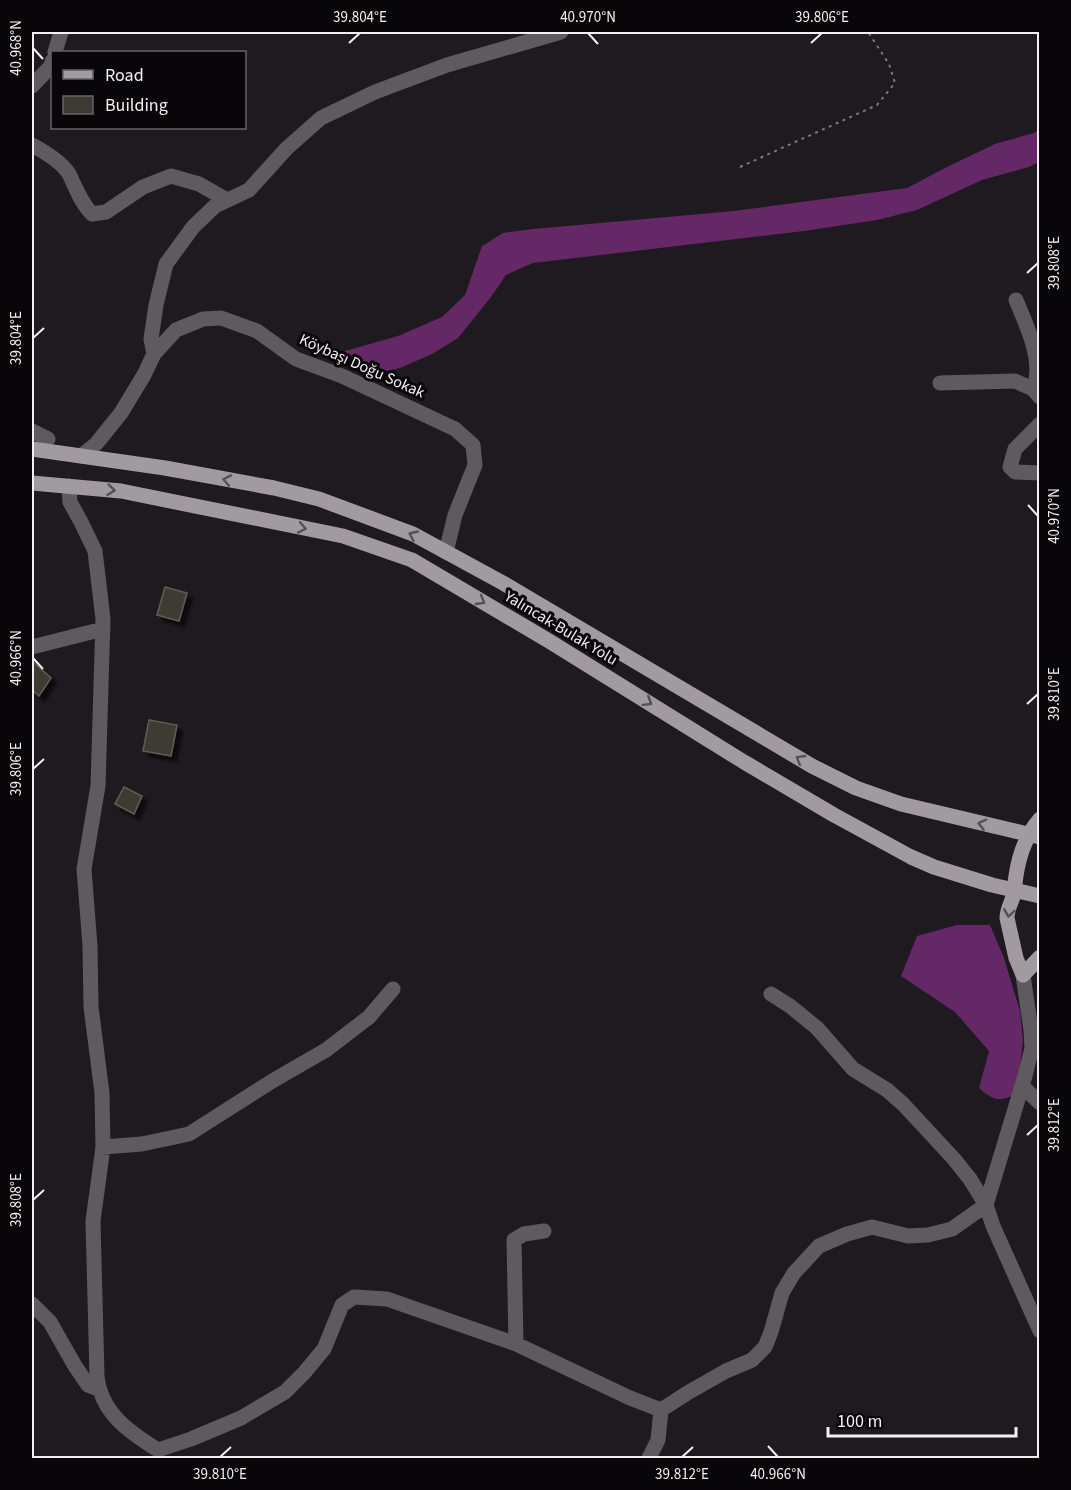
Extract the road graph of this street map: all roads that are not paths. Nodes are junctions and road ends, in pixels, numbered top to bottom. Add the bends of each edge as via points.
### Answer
1 (61, 32) edge
2 (561, 32) edge
3 (54, 51) edge
4 (51, 66) edge
5 (32, 86) edge
6 (32, 145) edge
7 (227, 200) junction
8 (1016, 300) dead end
9 (154, 354) junction
10 (940, 383) dead end
11 (1036, 393) edge
12 (1040, 424) edge
13 (32, 431) edge
14 (48, 439) dead end
15 (32, 449) edge
16 (81, 456) junction
17 (1040, 473) edge
18 (32, 483) edge
19 (69, 486) junction
20 (447, 552) junction
21 (103, 629) junction
22 (32, 647) edge
23 (1040, 819) edge
24 (1034, 836) edge
25 (1014, 891) junction
26 (1040, 896) edge
27 (1040, 957) edge
28 (1023, 975) junction
29 (393, 989) dead end
30 (771, 994) dead end
31 (1035, 1060) edge
32 (1022, 1086) junction
33 (1040, 1103) edge
34 (103, 1147) junction
35 (986, 1205) junction
36 (544, 1232) dead end
37 (32, 1304) edge
38 (1038, 1322) edge
39 (516, 1344) junction
40 (98, 1389) junction
41 (661, 1410) junction
42 (649, 1458) edge

1 - 3 street
2 - 7 street via 447,65 375,92 321,118 249,190
4 - 5 street
6 - 7 street via 67,171 92,214 106,212 143,187 171,176 199,184
7 - 9 street via 193,227 166,264 151,339
8 - 11 street via 1034,344
9 - 16 street, Köybaşı Doğu Sokak via 121,413
9 - 20 street, Köybaşı Doğu Sokak via 176,330 203,319 221,318 256,331 296,359 455,429 473,445 475,465 455,515
10 - 11 street via 1015,381
12 - 17 street via 1015,449 1010,467 1014,472
13 - 14 street
15 - 16 main road, Yalıncak-Bulak Yolu
20 -> 16 main road, Yalıncak-Bulak Yolu via 413,534 319,500 165,468
18 - 19 main road, Yalıncak-Bulak Yolu
19 - 21 street via 70,502 94,550
19 -> 25 main road, Yalıncak-Bulak Yolu via 121,491 343,536 412,560 843,820 919,861
24 -> 20 main road, Yalıncak-Bulak Yolu via 901,804 856,788
21 - 22 street
21 - 34 street via 98,786 84,869
23 - 24 main road via 1032,828
24 - 25 main road via 1021,852
25 - 26 main road, Yalıncak-Bulak Yolu
25 -> 28 main road via 1007,918
27 - 28 main road
28 - 31 street
29 - 34 street via 369,1017 326,1050 189,1134
30 - 35 street via 817,1028 853,1069 903,1104 954,1159
31 - 32 street
32 - 33 street
32 - 35 street
34 - 40 street via 93,1221
35 - 38 street
35 - 41 street via 944,1231 908,1236 872,1227 819,1246 782,1293 765,1347 752,1360 698,1386
36 - 39 street via 524,1234 514,1240
37 - 40 street via 50,1322 88,1385
39 - 40 street via 387,1299 354,1297 342,1305 324,1349 285,1392 241,1418 158,1450 111,1414
39 - 41 street
41 - 42 street via 658,1440

